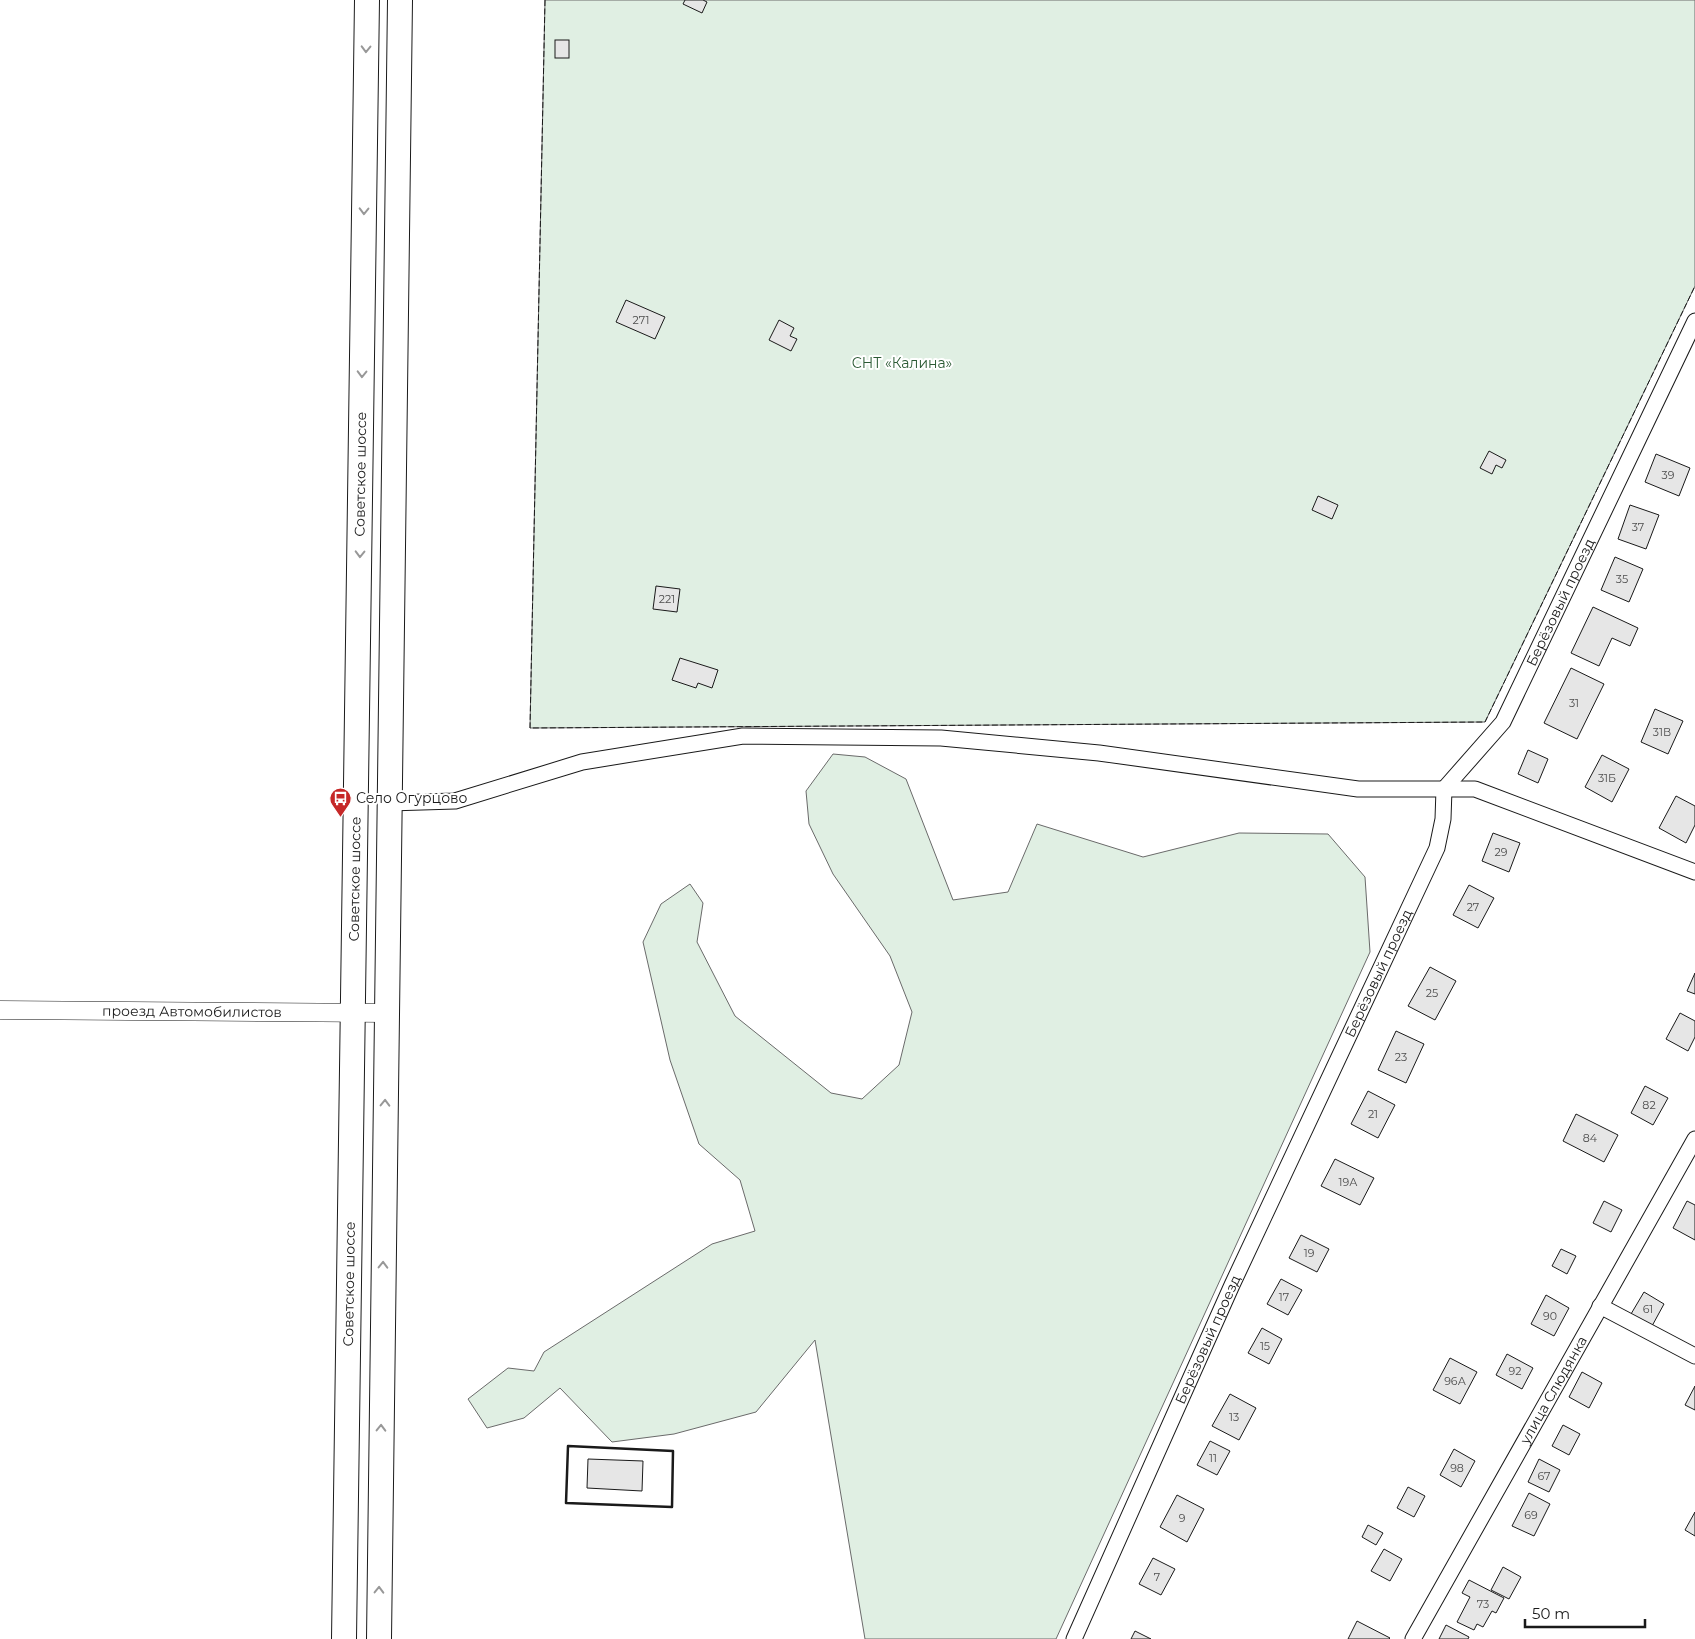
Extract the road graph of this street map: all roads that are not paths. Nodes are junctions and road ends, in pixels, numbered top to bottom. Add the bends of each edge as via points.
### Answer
1 (367, 0) edge
2 (400, 0) edge
3 (1695, 321) edge
4 (1444, 789) junction
5 (389, 803) junction
6 (1695, 872) edge
7 (0, 1010) edge
8 (354, 1012) junction
9 (386, 1013) junction
10 (1695, 1139) edge
11 (1600, 1306) junction
12 (1695, 1356) edge
13 (344, 1639) edge
14 (379, 1639) edge
15 (1074, 1639) edge
16 (1413, 1639) edge

1 -> 8 highway, Советское шоссе
2 - 5 highway
3 - 4 street, Берёзовый проезд via 1503,722
4 - 5 street via 1358,789 1099,753 941,738 744,736 582,762 456,801
4 - 6 street via 1475,789
4 - 15 street, Берёзовый проезд via 1443,819 1437,848 1232,1285
5 - 9 highway
7 - 8 street, проезд Автомобилистов
8 - 9 street, проезд Автомобилистов
8 - 13 highway, Советское шоссе
14 -> 9 highway
10 - 11 street, улица Слюдянка
11 - 12 street
11 - 16 street, улица Слюдянка

